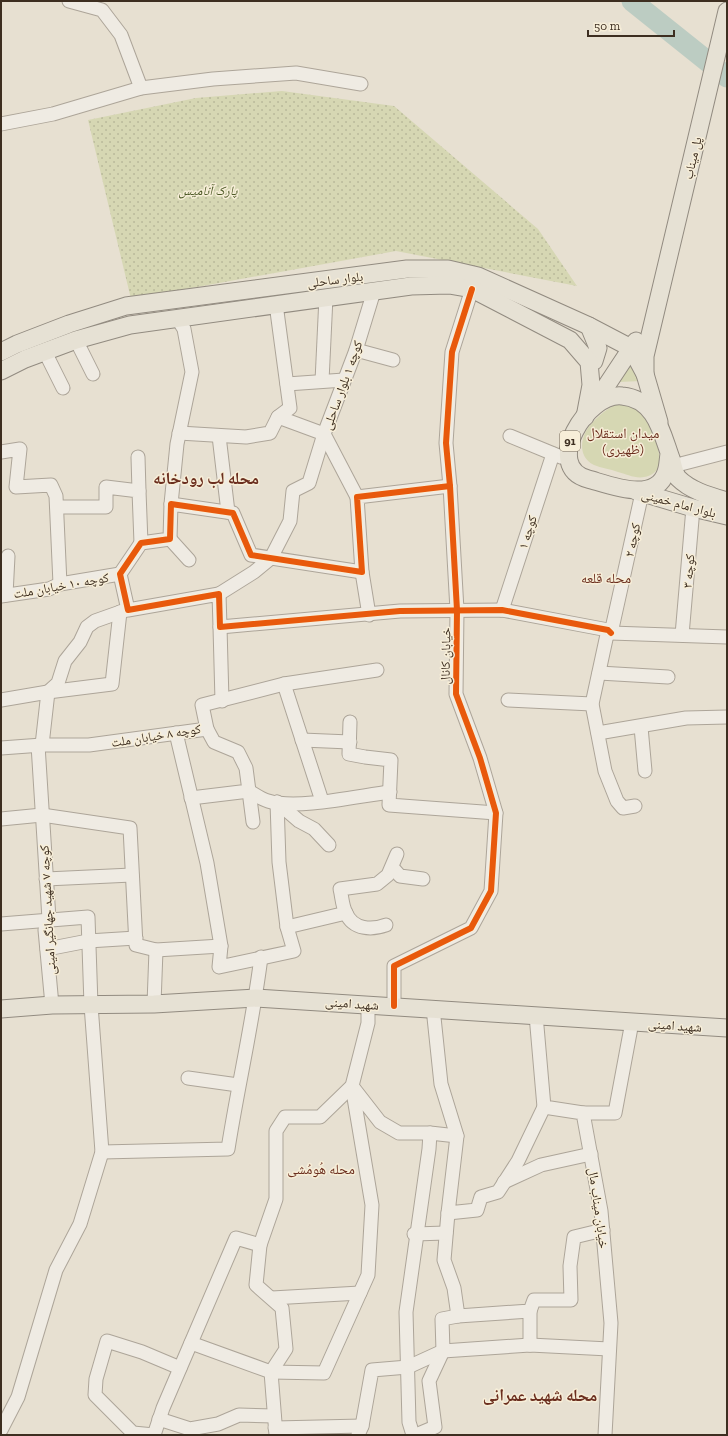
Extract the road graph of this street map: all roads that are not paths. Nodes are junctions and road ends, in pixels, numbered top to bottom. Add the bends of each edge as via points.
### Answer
1 (69, 1) edge
2 (727, 11) edge
3 (361, 84) dead end
4 (140, 88) junction
5 (1, 124) edge
6 (472, 289) junction
7 (374, 291) junction
8 (326, 298) junction
9 (276, 304) junction
10 (657, 304) junction
11 (177, 318) junction
12 (589, 326) junction
13 (76, 340) junction
14 (631, 348) junction
15 (356, 350) junction
16 (1, 352) edge
17 (45, 352) junction
18 (393, 360) dead end
19 (589, 362) junction
20 (1, 372) edge
21 (93, 374) dead end
22 (646, 374) junction
23 (344, 380) junction
24 (322, 381) junction
25 (286, 384) junction
26 (63, 388) dead end
27 (588, 413) junction
28 (278, 417) junction
29 (659, 422) junction
30 (179, 433) junction
31 (324, 434) junction
32 (219, 436) junction
33 (510, 436) dead end
34 (1, 452) edge
35 (727, 452) edge
36 (553, 454) junction
37 (138, 457) dead end
38 (671, 460) junction
39 (570, 461) junction
40 (450, 486) junction
41 (636, 491) junction
42 (139, 492) junction
43 (358, 497) junction
44 (727, 501) edge
45 (171, 504) junction
46 (57, 507) junction
47 (693, 508) junction
48 (228, 512) junction
49 (727, 516) edge
50 (170, 539) junction
51 (141, 543) junction
52 (8, 556) dead end
53 (271, 558) junction
54 (189, 560) dead end
55 (362, 572) junction
56 (120, 574) junction
57 (60, 584) junction
58 (219, 594) junction
59 (3, 595) edge
60 (457, 610) junction
61 (502, 610) junction
62 (124, 611) junction
63 (369, 614) junction
64 (220, 627) junction
65 (610, 632) junction
66 (682, 634) junction
67 (727, 637) edge
68 (377, 670) dead end
69 (599, 673) junction
70 (668, 677) dead end
71 (284, 684) junction
72 (48, 692) junction
73 (1, 700) edge
74 (508, 700) dead end
75 (222, 701) junction
76 (592, 704) junction
77 (727, 717) edge
78 (350, 722) dead end
79 (641, 727) junction
80 (207, 729) junction
81 (176, 734) junction
82 (598, 734) junction
83 (302, 740) junction
84 (350, 742) junction
85 (40, 745) junction
86 (1, 748) edge
87 (645, 771) dead end
88 (250, 791) junction
89 (390, 792) junction
90 (191, 798) junction
91 (322, 801) junction
92 (277, 802) junction
93 (635, 806) dead end
94 (496, 813) junction
95 (42, 815) junction
96 (1, 819) edge
97 (253, 822) dead end
98 (329, 845) dead end
99 (397, 854) dead end
100 (392, 866) junction
101 (132, 875) junction
102 (423, 879) dead end
103 (46, 880) junction
104 (346, 914) junction
105 (48, 918) junction
106 (1, 924) edge
107 (386, 925) dead end
108 (287, 927) junction
109 (136, 938) junction
110 (88, 941) junction
111 (221, 946) junction
112 (47, 949) junction
113 (156, 950) junction
114 (261, 957) junction
115 (256, 998) junction
116 (154, 1004) junction
117 (368, 1004) junction
118 (52, 1005) junction
119 (91, 1005) junction
120 (394, 1006) junction
121 (433, 1008) junction
122 (1, 1009) edge
123 (536, 1015) junction
124 (632, 1022) junction
125 (727, 1028) edge
126 (188, 1078) dead end
127 (238, 1085) junction
128 (352, 1086) junction
129 (544, 1107) junction
130 (583, 1113) junction
131 (430, 1133) junction
132 (457, 1136) junction
133 (102, 1152) junction
134 (591, 1154) junction
135 (504, 1182) junction
136 (448, 1213) junction
137 (603, 1230) junction
138 (446, 1233) junction
139 (415, 1234) junction
140 (260, 1245) junction
141 (360, 1293) junction
142 (272, 1298) junction
143 (530, 1310) junction
144 (458, 1316) junction
145 (191, 1343) junction
146 (530, 1345) junction
147 (609, 1350) junction
148 (443, 1351) junction
149 (408, 1367) junction
150 (180, 1368) junction
151 (271, 1372) junction
152 (159, 1419) junction
153 (275, 1426) edge
154 (2, 1431) edge
155 (360, 1431) edge
156 (154, 1435) edge
157 (415, 1435) edge
158 (605, 1435) edge

1 - 4 street via 102,10 121,35
2 - 10 main road, پل میناب / 91
3 - 4 street via 296,73
4 - 5 street via 54,114
6 - 7 main road, بلوار ساحلی via 449,285 411,286
6 - 19 main road, بلوار ساحلی via 570,340
6 - 40 street, خیابان کانال via 452,352 446,442
7 - 8 main road, بلوار ساحلی
7 - 15 street, کوچه ۱ بلوار ساحلی
8 - 9 main road, بلوار ساحلی
8 - 24 street
9 - 11 main road, بلوار ساحلی
9 - 25 street
10 - 14 main road, 91
10 - 22 main road, 91 via 645,356
11 - 13 main road, بلوار ساحلی via 130,325
11 - 30 street via 184,329 192,372
12 - 14 main road, بلوار ساحلی
12 - 16 main road, بلوار ساحلی via 478,276 448,269 407,269 126,306 69,324
12 - 19 main road via 598,348 594,361
13 - 17 main road, بلوار ساحلی
13 - 21 street
14 - 22 main road
14 - 27 main road, 91
15 - 18 street
15 - 23 street, کوچه ۱ بلوار ساحلی
17 - 20 main road, بلوار ساحلی
17 - 26 street
19 - 27 main road via 591,385
22 - 29 main road, 91
23 - 24 street
23 - 31 street, کوچه ۱ بلوار ساحلی
24 - 25 street
25 - 28 street via 290,408
27 - 29 main road, 91 via 607,398 622,395 638,400
27 - 39 main road, 91 via 570,440
28 - 31 street
28 - 32 street via 270,433 246,437
29 - 38 main road, 91
30 - 32 street
30 - 45 street
31 - 43 street, کوچه ۱ بلوار ساحلی
31 - 53 street via 309,483 293,491 290,521
32 - 48 street
33 - 36 street
34 - 46 street via 20,449 16,487 50,485 56,496
35 - 38 street
36 - 39 street
36 - 61 street, کوچه ۱
37 - 42 street
38 - 41 main road, 91 via 663,480 654,487
38 - 44 main road, بلوار امام خمینی / 91 via 677,477 690,488
39 - 41 main road, 91 via 572,468 581,477
40 - 43 street
40 - 60 street, خیابان کانال
41 - 47 main road, بلوار امام خمینی / 91
41 - 65 street, کوچه ۲
42 - 46 street via 106,487 106,507
42 - 51 street
43 - 55 street
45 - 48 street
45 - 50 street
46 - 57 street
47 - 49 main road, بلوار امام خمینی / 91
47 - 66 street, کوچه ۳
48 - 53 street via 233,513 251,555
50 - 51 street
50 - 54 street
51 - 56 street
52 - 59 street
53 - 55 street
53 - 58 street
55 - 63 street
56 - 57 street, کوچه ۱۰ خیابان ملت
56 - 62 street
57 - 59 street, کوچه ۱۰ خیابان ملت via 49,589
58 - 62 street
58 - 64 street
60 - 61 street
60 - 63 street
60 - 94 street, خیابان کانال via 456,694 480,758
61 - 65 street
62 - 72 street via 95,621 87,627 80,642 65,661 58,683
62 - 72 street via 112,684
63 - 64 street
64 - 75 street
65 - 66 street
65 - 69 street, کوچه ۲
66 - 67 street
68 - 71 street, کوچه ۸ خیابان ملت
69 - 70 street
69 - 76 street, کوچه ۲
71 - 75 street, کوچه ۸ خیابان ملت
71 - 83 street
72 - 73 street
72 - 85 street, کوچه ۷ شهید جهانگیر امینی
74 - 76 street
75 - 80 street, کوچه ۸ خیابان ملت via 202,705
76 - 82 street
77 - 79 street via 686,718
78 - 84 street
79 - 82 street
79 - 87 street
80 - 81 street, کوچه ۸ خیابان ملت
80 - 88 street via 214,742 238,752 246,768
81 - 85 street, کوچه ۸ خیابان ملت via 88,745
81 - 90 street
82 - 93 street via 605,771 617,801 623,808
83 - 84 street
83 - 91 street
84 - 89 street via 349,754 391,760
85 - 86 street, کوچه ۸ خیابان ملت
85 - 95 street, کوچه ۷ شهید جهانگیر امینی
88 - 90 street
88 - 92 street via 260,798
88 - 97 street
89 - 91 street
89 - 94 street via 390,805
90 - 111 street via 207,863
91 - 92 street via 303,804
92 - 98 street via 314,829
92 - 108 street via 279,862
94 - 120 street, خیابان کانال via 490,891 471,928 394,966
95 - 96 street
95 - 101 street via 130,828
95 - 103 street, کوچه ۷ شهید جهانگیر امینی
99 - 100 street
100 - 102 street via 400,876
100 - 104 street via 388,875 377,884 340,889
101 - 103 street
101 - 109 street
103 - 105 street, کوچه ۷ شهید جهانگیر امینی
104 - 107 street via 355,925 375,929
104 - 108 street
105 - 106 street
105 - 110 street via 88,917
105 - 112 street, کوچه ۷ شهید جهانگیر امینی via 45,930
108 - 114 street via 294,951
109 - 110 street
109 - 113 street via 136,945
110 - 112 street
110 - 119 street
111 - 113 street
111 - 114 street via 219,967
112 - 118 street, کوچه ۷ شهید جهانگیر امینی
113 - 116 street
114 - 115 street
115 - 116 main road, شهید امینی
115 - 117 main road, شهید امینی
115 - 127 street
116 - 119 main road, شهید امینی
117 - 120 main road, شهید امینی
117 - 128 street via 368,1023
118 - 119 main road, شهید امینی
118 - 122 main road, شهید امینی
119 - 133 street
120 - 121 main road, شهید امینی
121 - 123 main road, شهید امینی
121 - 132 street via 441,1084
123 - 124 main road, شهید امینی
123 - 129 street
124 - 125 main road, شهید امینی
124 - 130 street via 615,1113
126 - 127 street
127 - 133 street via 228,1149
128 - 131 street via 380,1122 399,1133
128 - 140 street via 320,1117 285,1117 276,1130 276,1199
128 - 141 street via 372,1206 368,1275
129 - 130 street
129 - 135 street via 518,1161
130 - 134 street, خیابان میناب مال
131 - 132 street
131 - 139 street
132 - 136 street
133 - 154 street via 80,1224 56,1270 18,1397
134 - 135 street via 541,1165
134 - 137 street, خیابان میناب مال
135 - 136 street via 498,1192 481,1197 476,1210
136 - 138 street
137 - 143 street via 574,1238 570,1266 571,1300 534,1300
137 - 147 street, خیابان میناب مال via 611,1323
138 - 139 street
138 - 144 street via 444,1260 454,1288
139 - 149 street via 406,1312
140 - 142 street via 256,1285
140 - 145 street via 236,1238
141 - 142 street
141 - 151 street via 324,1373
142 - 151 street via 282,1308 286,1349
143 - 144 street
143 - 146 street
144 - 148 street via 442,1319
145 - 150 street
145 - 151 street
146 - 147 street
146 - 148 street
147 - 158 street, خیابان میناب مال
148 - 149 street
148 - 157 street via 429,1381 435,1427
149 - 155 street via 372,1370
149 - 157 street via 408,1422
150 - 152 street
150 - 156 street via 107,1341 96,1379 95,1395 133,1433
151 - 153 street
152 - 153 street via 190,1429 218,1424 239,1415
152 - 156 street
153 - 155 street

